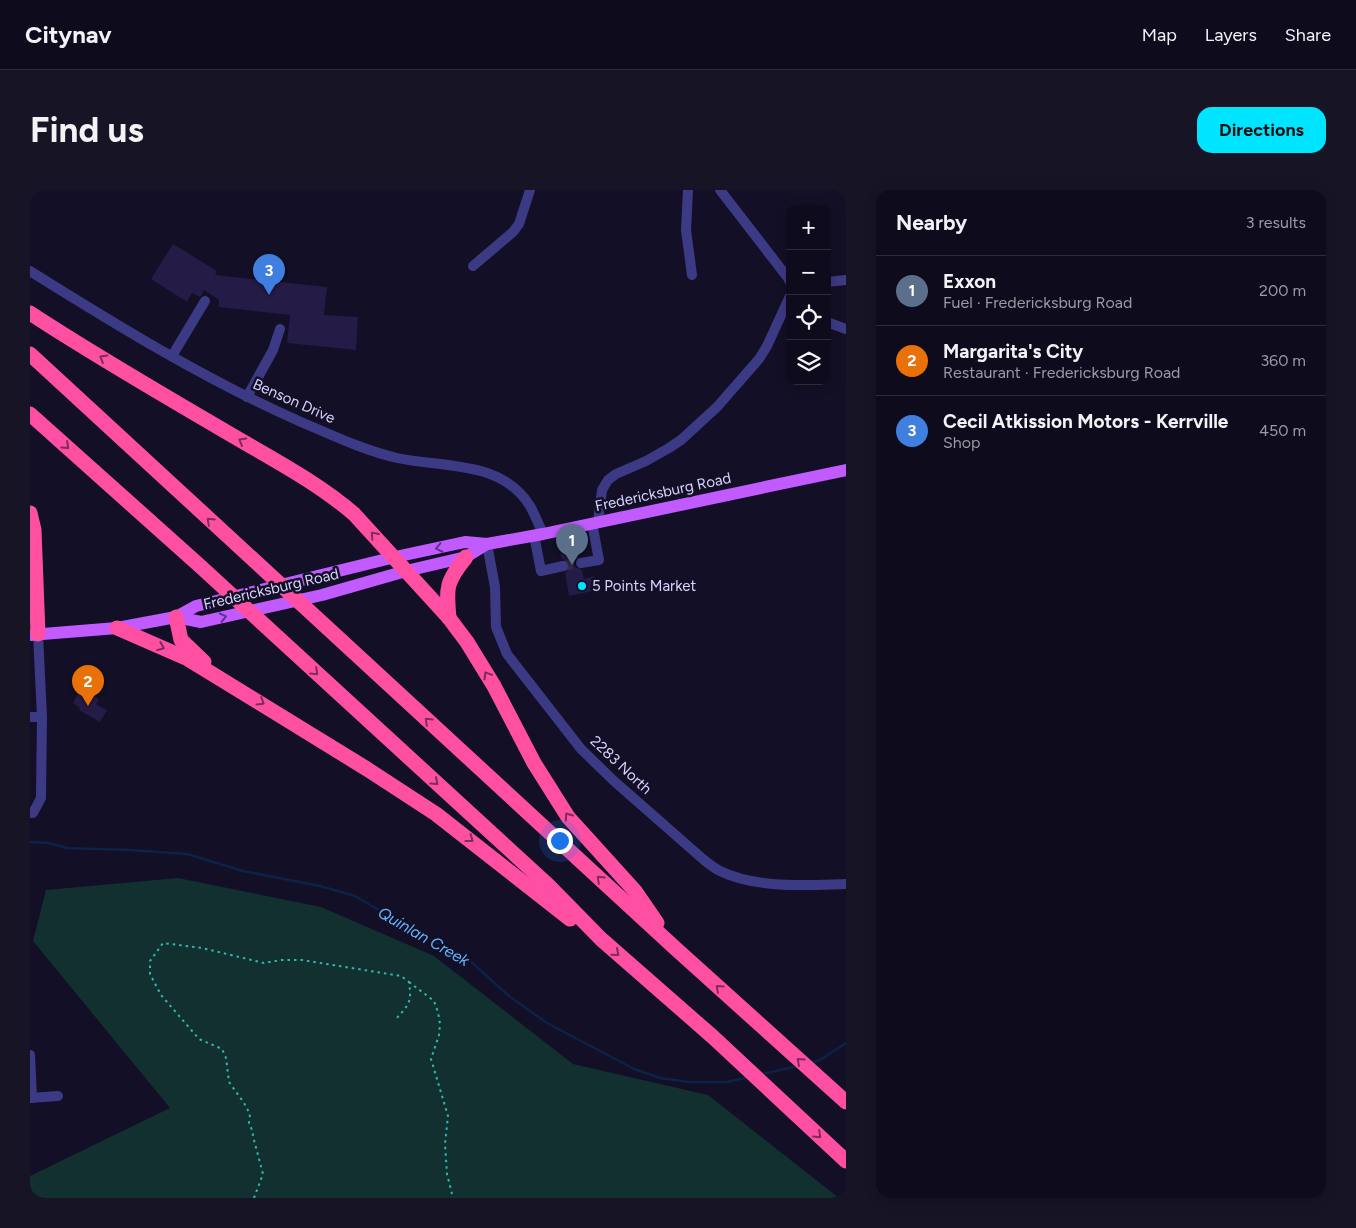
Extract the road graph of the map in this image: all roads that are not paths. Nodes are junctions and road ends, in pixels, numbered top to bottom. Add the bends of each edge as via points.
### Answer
1 (530, 190) edge
2 (688, 190) edge
3 (720, 190) edge
4 (473, 266) dead end
5 (30, 271) edge
6 (692, 275) dead end
7 (786, 275) edge
8 (846, 280) edge
9 (831, 282) edge
10 (204, 301) dead end
11 (786, 306) edge
12 (30, 313) edge
13 (831, 323) edge
14 (280, 329) dead end
15 (846, 329) edge
16 (30, 354) edge
17 (172, 356) junction
18 (247, 397) junction
19 (30, 414) edge
20 (846, 470) edge
21 (30, 513) edge
22 (595, 523) junction
23 (538, 535) junction
24 (487, 544) junction
25 (394, 557) junction
26 (466, 557) junction
27 (580, 563) tunnel mouth
28 (563, 566) tunnel mouth
29 (406, 571) junction
30 (176, 617) junction
31 (449, 618) junction
32 (117, 628) junction
33 (34, 634) edge
34 (220, 676) junction
35 (30, 717) edge
36 (42, 717) junction
37 (30, 813) edge
38 (846, 884) edge
39 (601, 939) junction
40 (675, 948) junction
41 (30, 1054) edge
42 (58, 1096) dead end
43 (31, 1098) edge
44 (841, 1098) edge
45 (846, 1161) edge

1 - 4 street via 519,224
2 - 6 street via 686,230
3 - 7 street
5 - 17 street, Benson Drive
8 - 9 street
10 - 17 street
11 - 22 street via 759,359 717,407 669,448 608,480 602,490
25 -> 12 highway via 354,514 327,492
13 - 15 street
14 - 18 street via 273,350
40 -> 16 highway
17 - 18 street, Benson Drive
18 - 23 street, Benson Drive via 373,451 486,472 505,480 530,506
19 -> 39 highway via 548,885
20 - 22 main road, Fredericksburg Road
21 - 33 highway via 34,530
22 - 23 main road, Fredericksburg Road
22 - 27 street via 598,560
23 - 24 main road, Fredericksburg Road
23 - 28 street, Benson Drive via 541,571
24 -> 25 main road, Fredericksburg Road via 465,542
24 - 26 main road, Fredericksburg Road
24 - 38 street, 2283 North via 495,588 496,626 507,654 581,749 600,768 719,871 771,884
25 - 29 highway
25 - 30 main road, Fredericksburg Road via 196,606
26 - 29 main road, Fredericksburg Road
26 - 31 highway via 453,573 447,588
30 -> 29 main road, Fredericksburg Road via 201,622 322,595
29 - 31 highway
30 - 32 main road, Fredericksburg Road
30 - 34 highway via 181,640
40 -> 31 highway via 635,891 568,817 534,763 494,686
32 - 33 main road, Fredericksburg Road
32 -> 34 highway
33 - 36 street
34 -> 39 highway via 436,814 562,914
35 - 36 street
36 - 37 street via 41,798
39 -> 45 highway via 713,1037
44 -> 40 highway
41 - 43 street
42 - 43 street

